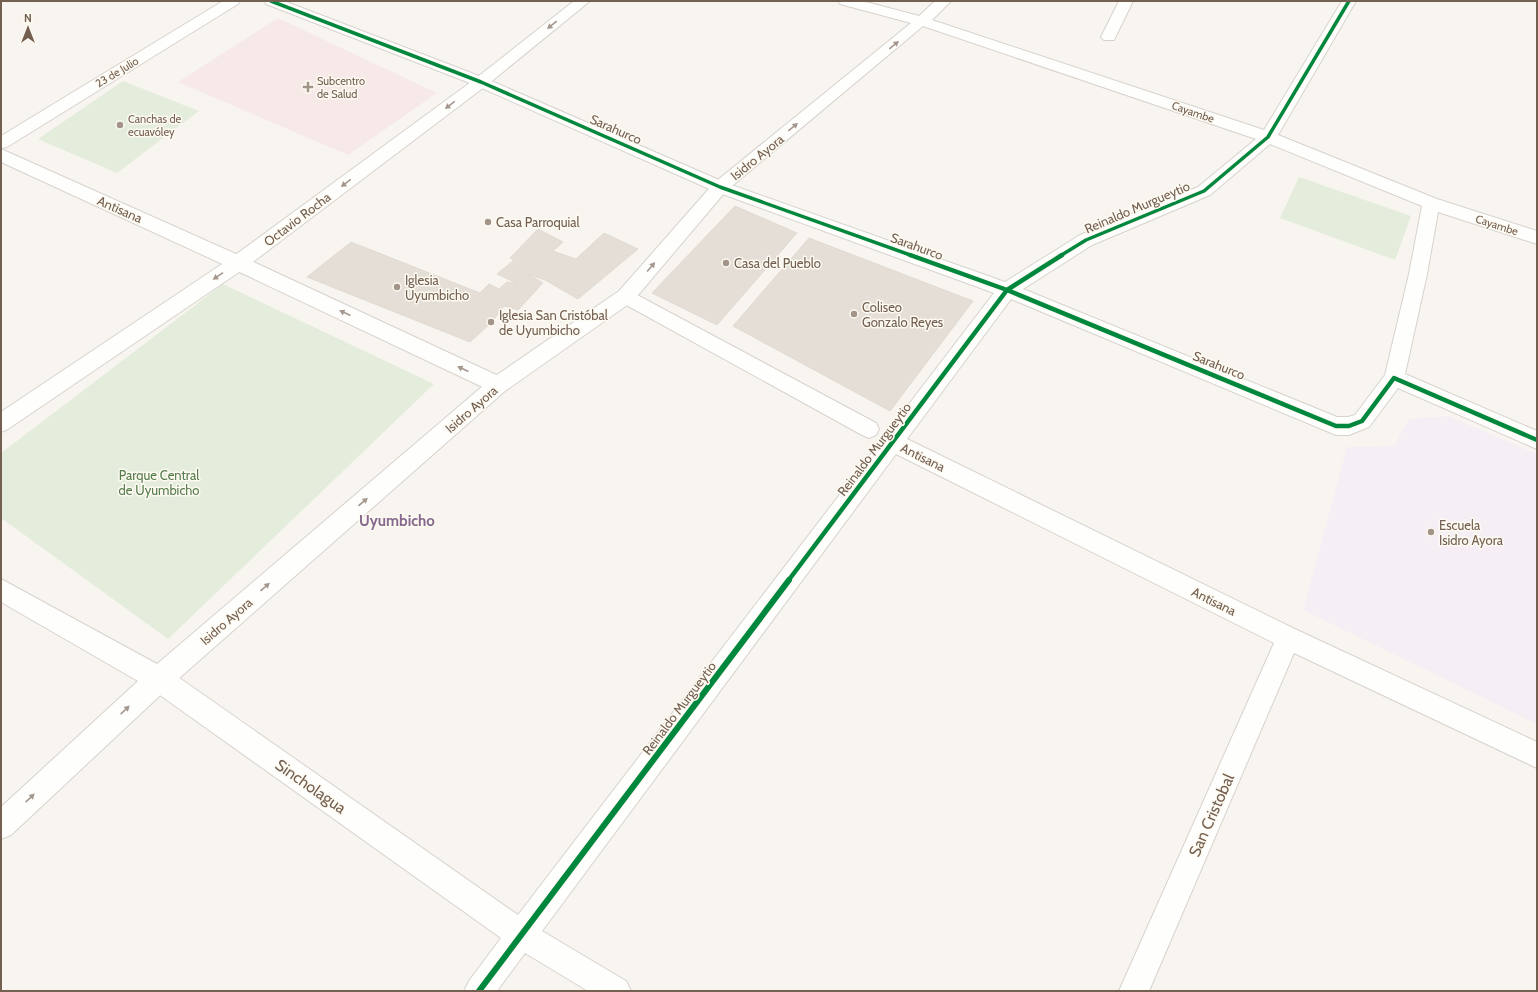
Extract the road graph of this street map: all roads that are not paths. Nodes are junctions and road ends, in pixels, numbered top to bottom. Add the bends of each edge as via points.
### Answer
1 (233, 1) edge
2 (271, 1) edge
3 (583, 1) edge
4 (845, 1) edge
5 (944, 1) edge
6 (1126, 1) edge
7 (1349, 1) edge
8 (922, 21) junction
9 (1109, 37) dead end
10 (481, 82) junction
11 (1268, 137) junction
12 (1, 143) edge
13 (1, 156) edge
14 (720, 187) junction
15 (1431, 203) junction
16 (1537, 238) edge
17 (238, 263) junction
18 (1007, 290) junction
19 (626, 296) junction
20 (1394, 378) junction
21 (498, 386) junction
22 (1, 423) edge
23 (869, 429) dead end
24 (1537, 440) edge
25 (893, 442) junction
26 (1, 590) edge
27 (1288, 638) junction
28 (159, 679) junction
29 (1537, 755) edge
30 (1, 825) edge
31 (522, 935) junction
32 (479, 991) edge
33 (616, 991) edge
34 (1134, 991) edge

1 - 12 street, 23 de Julio
2 - 10 street, Sarahurco
3 -> 10 street, Octavio Rocha
4 - 8 street, Cayambe
5 - 8 street, Isidro Ayora
6 - 9 street
7 - 11 street, Reinaldo Murgueytio
8 - 11 street, Cayambe
14 -> 8 street, Isidro Ayora
10 - 14 street, Sarahurco
10 -> 17 street, Octavio Rocha
11 - 15 street, Cayambe
11 - 18 street, Reinaldo Murgueytio via 1204,191 1086,240
13 - 17 street, Antisana
14 - 18 street, Sarahurco
19 -> 14 street, Isidro Ayora
15 - 16 street, Cayambe
15 - 20 street
21 -> 17 street, Antisana
17 -> 22 street, Octavio Rocha
18 - 20 street, Sarahurco via 1336,426 1349,426 1362,421
18 - 25 street, Reinaldo Murgueytio
19 - 21 street, Isidro Ayora
19 - 23 street
20 - 24 street
28 -> 21 street, Isidro Ayora
25 - 27 street, Antisana
25 - 31 street, Reinaldo Murgueytio
26 - 28 street, Sincholagua
27 - 29 street, Antisana
27 - 34 street, San Cristobal
30 -> 28 street, Isidro Ayora
28 - 31 street, Sincholagua
31 - 32 street, Reinaldo Murgueytio
31 - 33 street, Sincholagua

